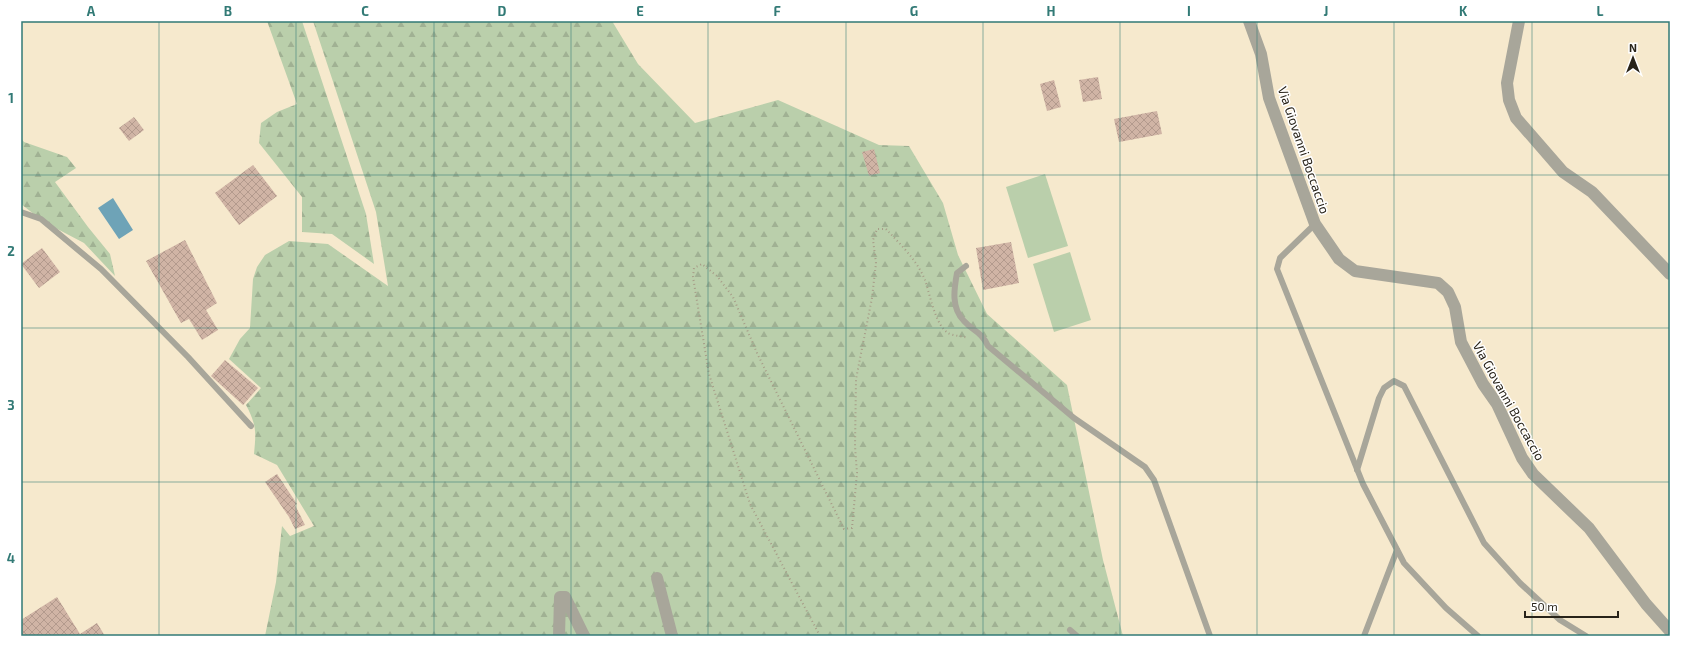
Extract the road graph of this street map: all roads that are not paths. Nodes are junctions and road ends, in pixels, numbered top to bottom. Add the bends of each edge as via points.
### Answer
1 (1249, 21) edge
2 (1519, 21) edge
3 (21, 212) edge
4 (1315, 224) junction
5 (966, 266) dead end
6 (1670, 274) edge
7 (251, 426) dead end
8 (1357, 470) junction
9 (1397, 550) junction
10 (657, 578) dead end
11 (1070, 630) dead end
12 (1670, 630) edge
13 (559, 636) edge
14 (584, 636) edge
15 (672, 636) edge
16 (1077, 636) edge
17 (1210, 636) edge
18 (1364, 636) edge
19 (1478, 636) edge
20 (1586, 636) edge

1 - 4 street, Via Giovanni Boccaccio via 1261,54 1269,98
2 - 6 street via 1508,83 1509,100 1516,118 1563,172 1592,192
3 - 7 lane via 41,219 101,269
4 - 8 lane via 1280,258 1277,269
4 - 12 street, Via Giovanni Boccaccio via 1339,259 1355,271 1438,283 1448,292 1455,307 1461,342 1483,384 1497,404 1522,458 1533,474 1589,528 1646,604
5 - 17 lane via 957,273 953,292 958,312 964,322 984,338 988,346 1074,418 1145,467 1154,480
8 - 9 lane
8 - 20 lane via 1379,398 1384,388 1394,381 1404,386 1484,543 1520,583 1560,620
9 - 18 lane
9 - 19 lane via 1404,563 1446,608
10 - 15 street
11 - 16 lane
13 - 14 street via 560,597 565,597

